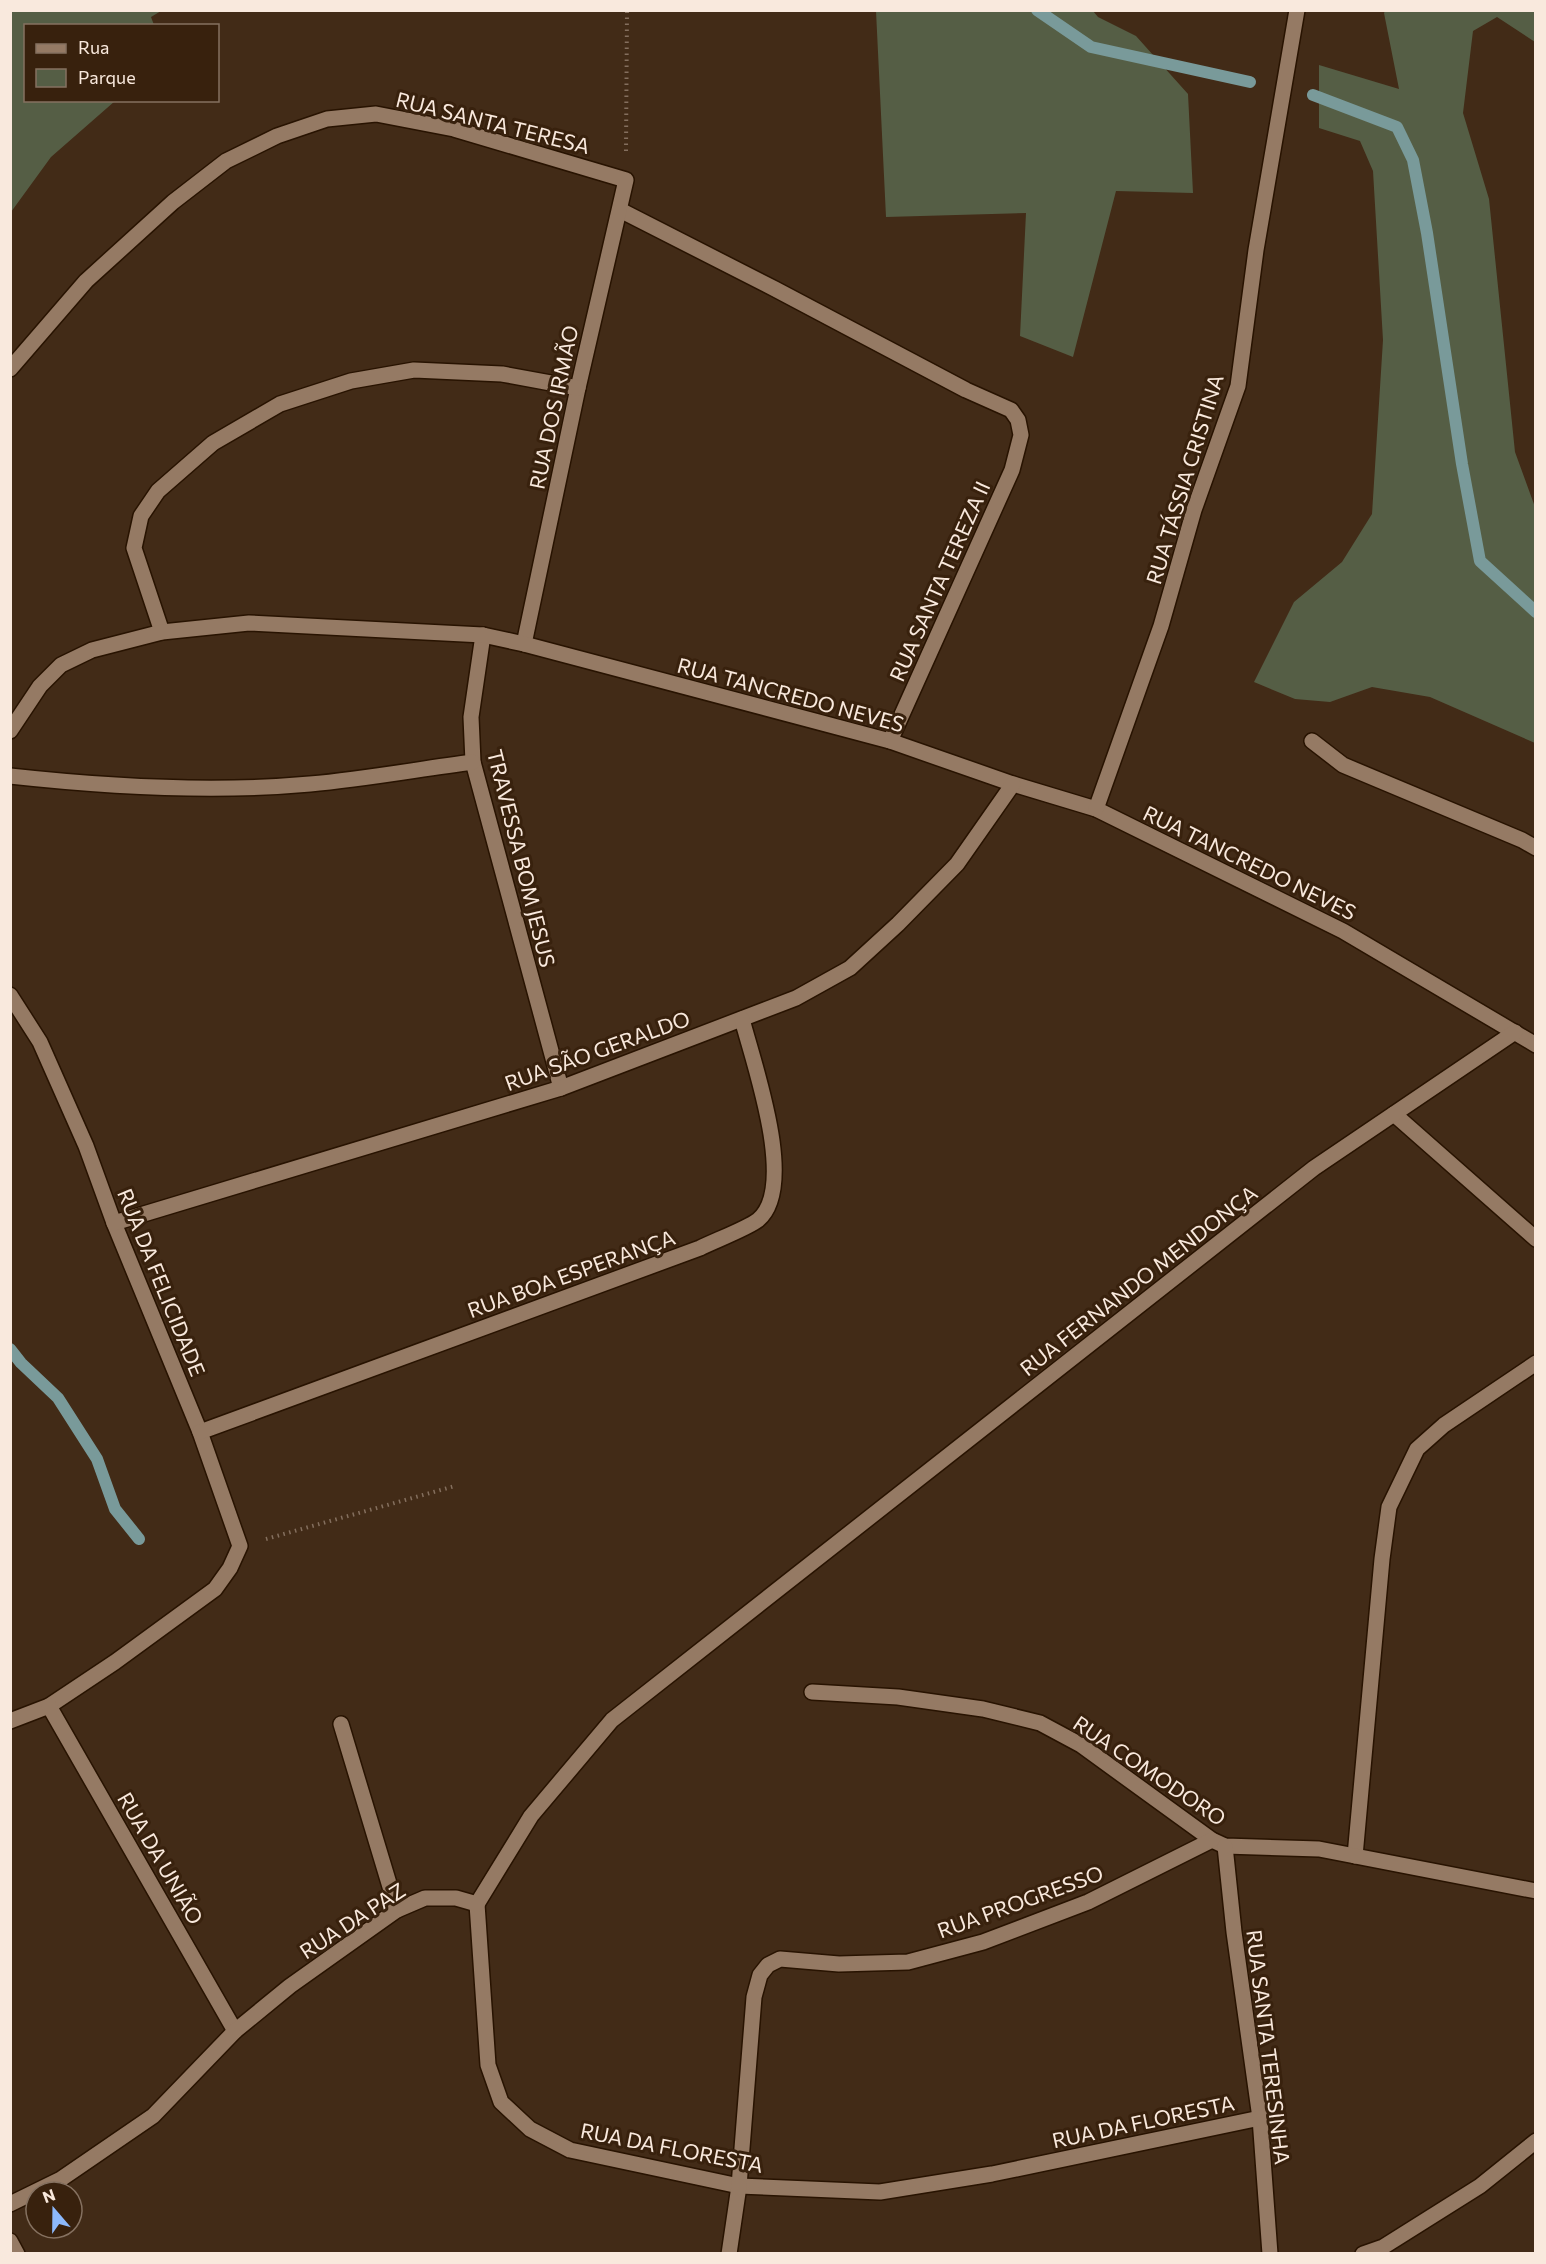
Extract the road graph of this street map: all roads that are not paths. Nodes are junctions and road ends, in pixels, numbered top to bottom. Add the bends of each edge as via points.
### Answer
1 (1297, 10) edge
2 (626, 180) joint
3 (620, 210) junction
4 (10, 369) edge
5 (578, 388) junction
6 (162, 632) junction
7 (483, 635) junction
8 (524, 644) junction
9 (10, 731) edge
10 (890, 741) junction
11 (1312, 741) dead end
12 (473, 762) junction
13 (10, 776) edge
14 (1013, 784) junction
15 (1096, 809) junction
16 (1536, 848) edge
17 (10, 995) edge
18 (742, 1019) junction
19 (1515, 1032) junction
20 (1536, 1045) edge
21 (561, 1088) junction
22 (1394, 1114) junction
23 (114, 1223) junction
24 (1536, 1239) edge
25 (1536, 1363) edge
26 (200, 1432) junction
27 (812, 1692) dead end
28 (49, 1706) junction
29 (10, 1721) edge
30 (341, 1724) dead end
31 (1219, 1843) junction
32 (1355, 1856) junction
33 (1536, 1891) edge
34 (477, 1904) junction
35 (397, 1911) junction
36 (235, 2031) junction
37 (1260, 2118) junction
38 (1536, 2141) edge
39 (739, 2186) junction
40 (10, 2204) edge
41 (10, 2241) edge
42 (17, 2253) edge
43 (729, 2253) edge
44 (1270, 2253) edge
45 (1364, 2253) edge

1 - 15 street, RUA TÁSSIA CRISTINA via 1258,239 1238,386 1194,510 1161,626
2 - 3 street, RUA DOS IRMÃO
2 - 4 street, RUA SANTA TERESA via 454,129 376,114 327,119 277,136 226,161 173,202 86,281
3 - 5 street, RUA DOS IRMÃO
3 - 10 street, RUA SANTA TEREZA II via 1011,410 1018,420 1021,435 1012,470
5 - 6 street via 502,374 414,370 351,381 280,404 213,443 158,491 141,516 134,548
5 - 8 street, RUA DOS IRMÃO
6 - 7 street, RUA TANCREDO NEVES via 249,623
6 - 9 street, RUA TANCREDO NEVES via 92,650 61,665 40,686
7 - 8 street, RUA TANCREDO NEVES
7 - 12 street, TRAVESSA BOM JESUS via 471,717
8 - 10 street, RUA TANCREDO NEVES
10 - 14 street, RUA TANCREDO NEVES
11 - 16 street via 1342,765
12 - 13 street via 310,784 212,788 92,785
12 - 21 street, TRAVESSA BOM JESUS
14 - 15 street, RUA TANCREDO NEVES
14 - 18 street, RUA SÃO GERALDO via 957,864 850,968 796,998
15 - 19 street, RUA TANCREDO NEVES via 1343,931
17 - 23 street, RUA DA FELICIDADE via 44,1052 86,1146
18 - 21 street, RUA SÃO GERALDO
18 - 26 street, RUA BOA ESPERANÇA via 774,1144 776,1181 767,1209 758,1220 700,1248
19 - 20 street, RUA TANCREDO NEVES
19 - 22 street, RUA FERNANDO MENDONÇA
21 - 23 street, RUA SÃO GERALDO
22 - 24 street
22 - 34 street, RUA FERNANDO MENDONÇA via 1314,1168 612,1720 531,1816
23 - 26 street, RUA DA FELICIDADE
25 - 32 street via 1444,1425 1417,1449 1389,1507
26 - 28 street, RUA DA FELICIDADE via 240,1546 230,1568 215,1589
27 - 31 street, RUA COMODORO via 898,1697 972,1707 1040,1723 1081,1745
28 - 29 street
28 - 36 street, RUA DA UNIÃO
30 - 35 street
31 - 32 street, RUA COMODORO
31 - 37 street, RUA SANTA TERESINHA
31 - 39 street, RUA PROGRESSO via 1088,1902 983,1942 908,1962 839,1964 780,1959 768,1965 759,1975 754,1997
32 - 33 street, RUA COMODORO
34 - 35 street, RUA DA PAZ via 456,1898 425,1898
34 - 39 street, RUA DA FLORESTA via 488,2065 501,2102 530,2129 570,2150
35 - 36 street, RUA DA PAZ via 290,1986
36 - 40 street, RUA DA PAZ via 153,2116 61,2179
37 - 39 street, RUA DA FLORESTA via 992,2174 880,2192
37 - 44 street, RUA SANTA TERESINHA
38 - 45 street via 1480,2186 1383,2247
39 - 43 street, RUA PROGRESSO
41 - 42 street

